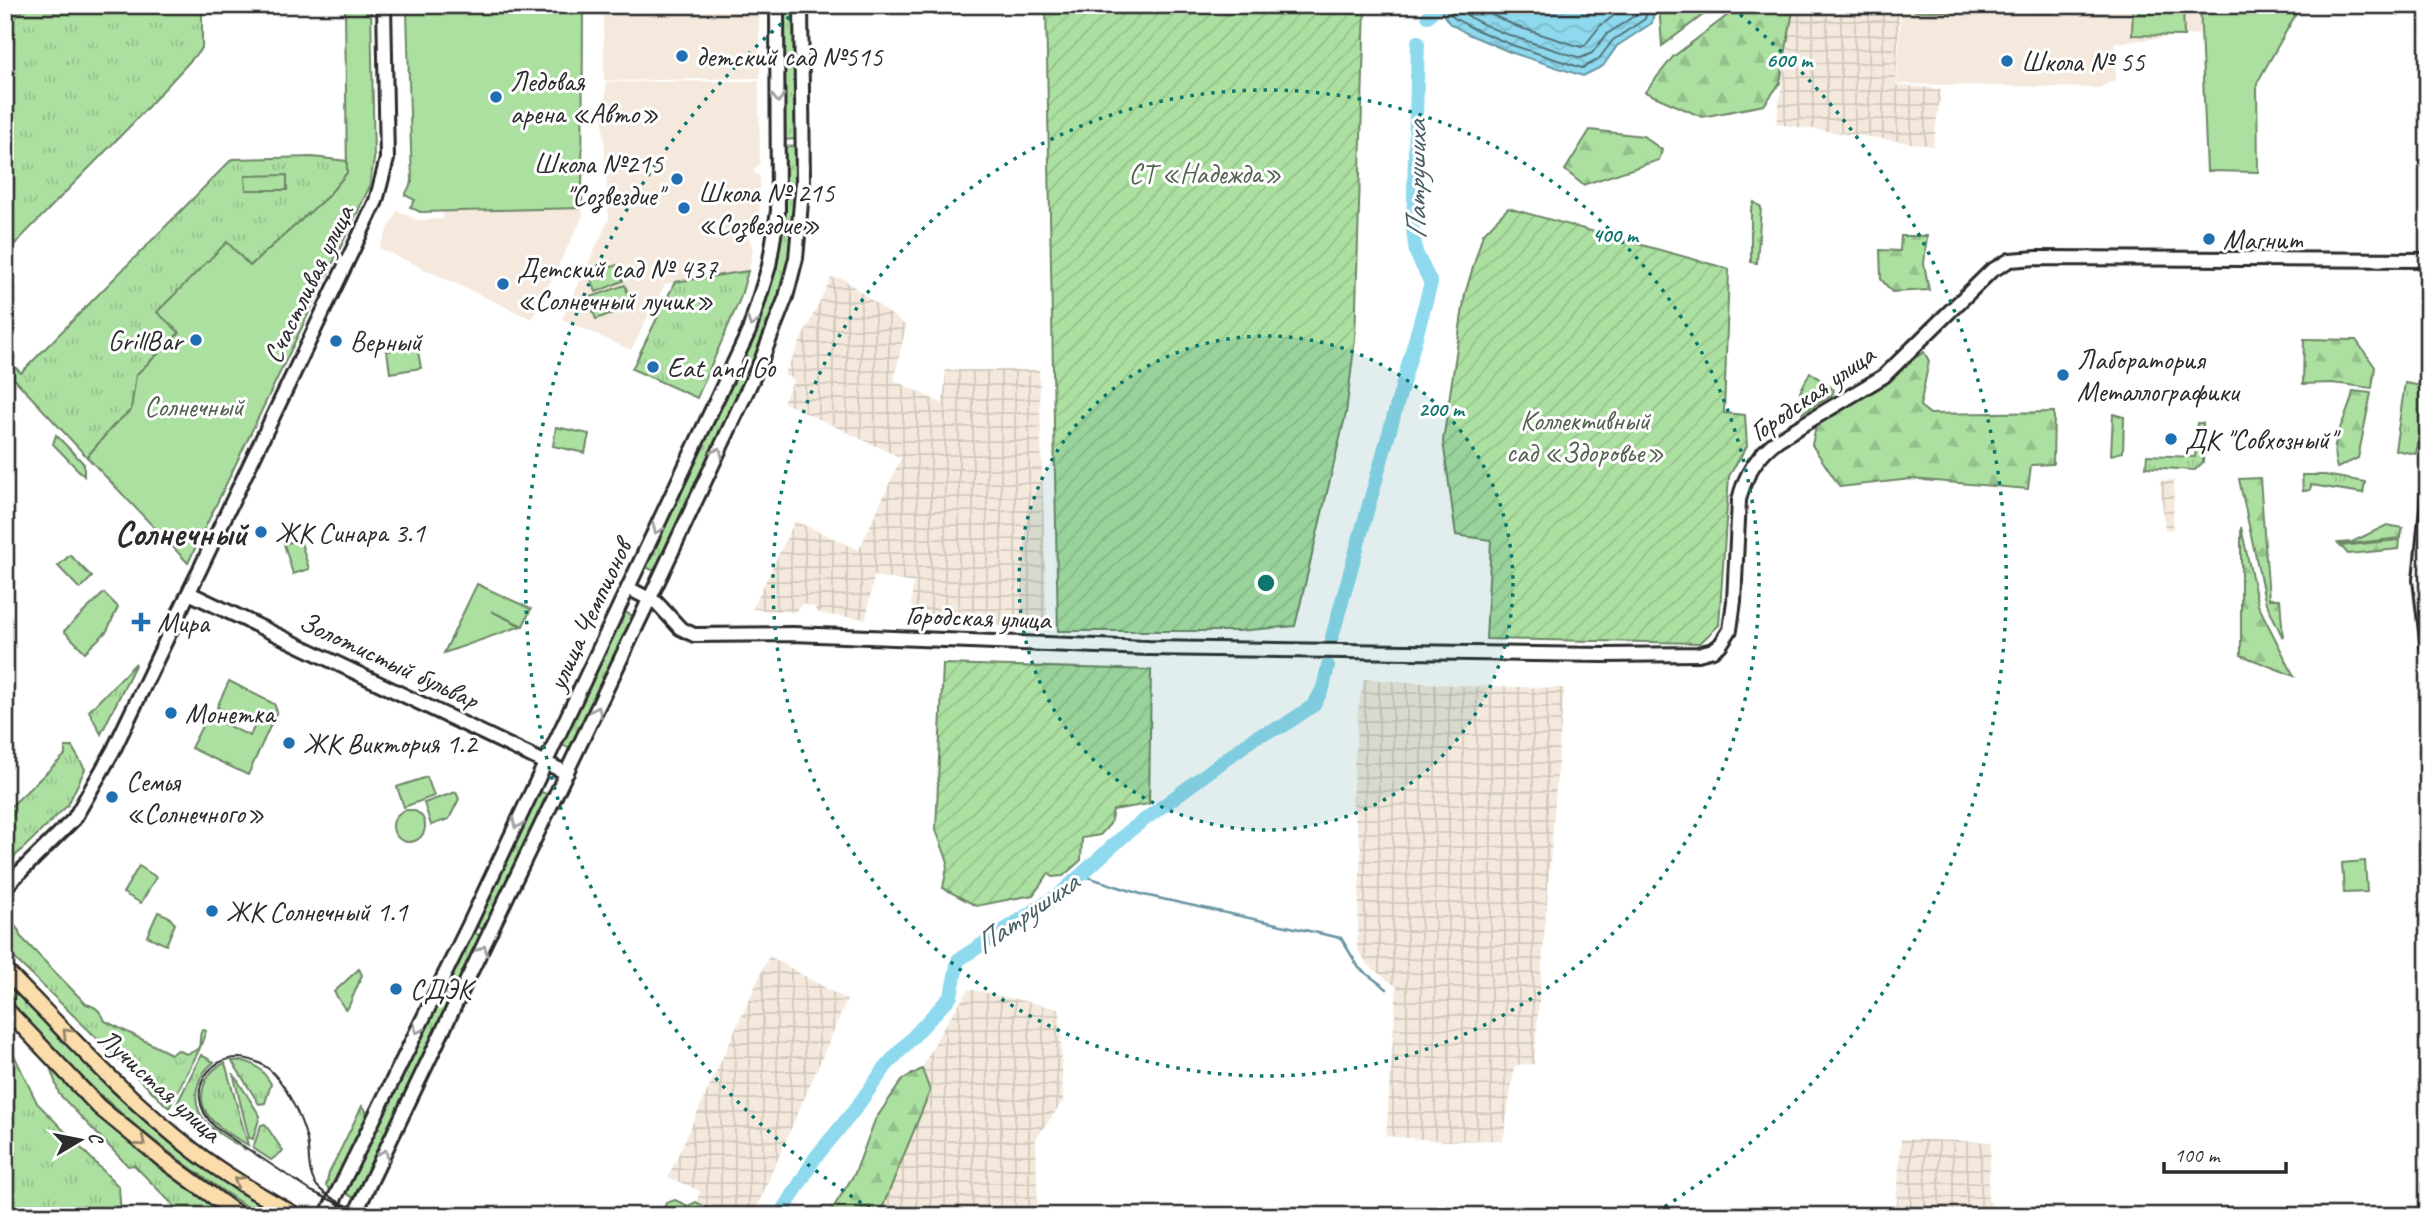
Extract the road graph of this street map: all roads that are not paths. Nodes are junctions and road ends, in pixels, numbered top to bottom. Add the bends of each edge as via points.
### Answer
1 (384, 5) edge
2 (777, 5) edge
3 (801, 5) edge
4 (2428, 260) edge
5 (2428, 497) edge
6 (628, 588) junction
7 (189, 593) junction
8 (650, 598) junction
9 (2428, 649) edge
10 (546, 762) junction
11 (567, 773) junction
12 (5, 887) edge
13 (5, 970) edge
14 (5, 1008) edge
15 (240, 1216) edge
16 (297, 1216) edge
17 (326, 1216) edge
18 (354, 1216) edge

1 - 7 street, Счастливая улица via 387,159 383,181
2 -> 6 street, улица Чемпионов via 779,192 769,266 749,331
8 -> 3 street, улица Чемпионов via 761,361 792,279 803,181
4 - 8 street, Городская улица via 2010,260 1983,278 1884,376 1779,439 1753,464 1739,500 1733,617 1726,639 1713,650 1689,655 694,635 680,628
5 - 9 street via 2420,580
6 - 8 street, Городская улица
6 - 10 street, улица Чемпионов
7 - 10 street, Золотистый бульвар
7 - 12 street, Счастливая улица via 82,808
11 -> 8 street, улица Чемпионов
10 - 11 street, Золотистый бульвар
10 -> 17 street, улица Чемпионов
18 -> 11 street, улица Чемпионов
16 -> 13 main road, Лучистая улица via 191,1149 128,1095
14 -> 15 main road, Лучистая улица via 99,1107

